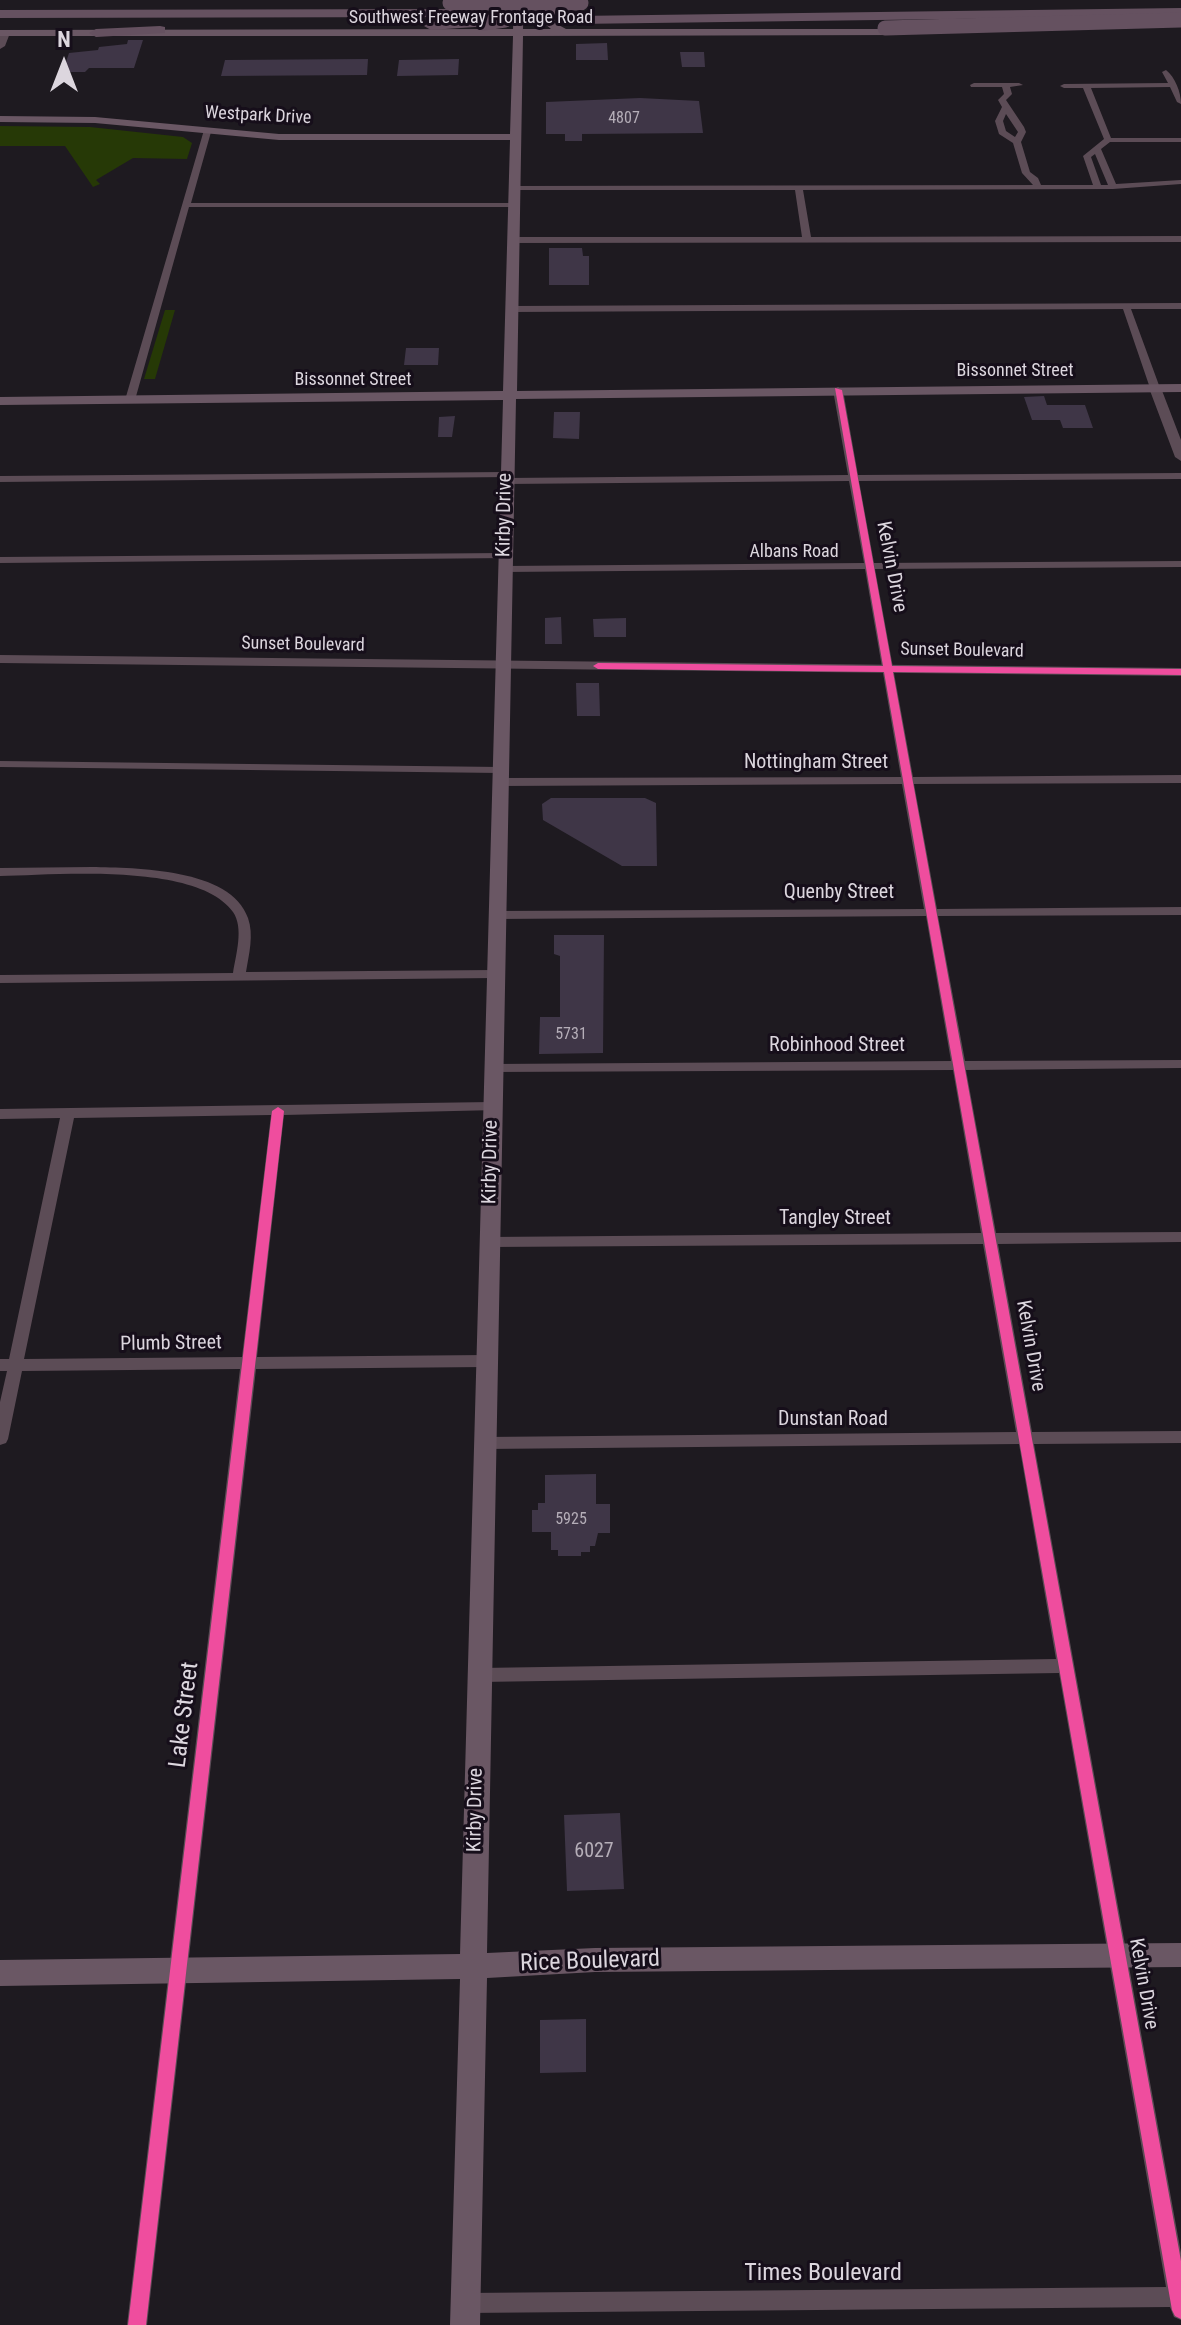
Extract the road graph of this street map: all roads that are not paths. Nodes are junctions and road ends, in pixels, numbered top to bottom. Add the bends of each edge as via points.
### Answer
1 (402, 0) edge
2 (488, 0) edge
3 (519, 0) edge
4 (550, 0) edge
5 (1051, 0) edge
6 (807, 2) dead end
7 (1181, 4) edge
8 (0, 7) edge
9 (584, 9) junction
10 (1181, 12) edge
11 (0, 14) edge
12 (698, 19) junction
13 (454, 22) junction
14 (1181, 23) edge
15 (1159, 26) junction
16 (2, 29) edge
17 (96, 33) joint
18 (518, 34) junction
19 (566, 34) junction
20 (597, 34) junction
21 (0, 46) edge
22 (518, 53) junction
23 (1166, 72) dead end
24 (974, 85) dead end
25 (986, 85) junction
26 (1005, 85) junction
27 (1019, 85) dead end
28 (1173, 85) junction
29 (1064, 86) dead end
30 (1086, 86) junction
31 (998, 100) junction
32 (1181, 102) edge
33 (0, 119) edge
34 (207, 132) junction
35 (515, 137) junction
36 (1108, 140) junction
37 (1181, 140) edge
38 (1017, 142) junction
39 (1096, 148) junction
40 (1090, 168) junction
41 (1105, 168) junction
42 (1026, 173) junction
43 (1181, 182) edge
44 (1024, 187) junction
45 (1038, 187) junction
46 (1098, 187) junction
47 (1113, 187) junction
48 (514, 188) junction
49 (799, 188) junction
50 (186, 205) junction
51 (513, 205) junction
52 (1181, 239) edge
53 (512, 240) junction
54 (807, 240) junction
55 (1126, 306) junction
56 (1181, 306) edge
57 (511, 309) junction
58 (1155, 388) junction
59 (1181, 388) edge
60 (0, 390) edge
61 (838, 390) junction
62 (509, 392) junction
63 (131, 394) junction
64 (0, 401) edge
65 (1181, 457) edge
66 (1181, 476) edge
67 (854, 477) junction
68 (506, 478) junction
69 (0, 479) edge
70 (0, 560) edge
71 (504, 563) junction
72 (1181, 564) edge
73 (870, 567) junction
74 (0, 659) edge
75 (502, 665) junction
76 (888, 668) junction
77 (1181, 672) edge
78 (0, 764) edge
79 (500, 776) junction
80 (1181, 779) edge
81 (908, 780) junction
82 (0, 872) edge
83 (1181, 911) edge
84 (932, 913) junction
85 (496, 915) junction
86 (495, 974) junction
87 (239, 977) junction
88 (0, 979) edge
89 (1181, 1064) edge
90 (959, 1065) junction
91 (493, 1068) junction
92 (492, 1107) junction
93 (278, 1111) junction
94 (68, 1113) junction
95 (0, 1114) edge
96 (1181, 1237) edge
97 (990, 1238) junction
98 (489, 1242) junction
99 (486, 1361) junction
100 (248, 1363) junction
101 (8, 1365) edge
102 (1181, 1437) edge
103 (0, 1439) edge
104 (1026, 1439) junction
105 (485, 1443) junction
106 (1066, 1666) junction
107 (480, 1675) junction
108 (1118, 1955) junction
109 (1181, 1955) edge
110 (473, 1966) junction
111 (178, 1971) junction
112 (0, 1973) edge
113 (1180, 2301) edge
114 (465, 2314) edge
115 (137, 2325) edge

1 - 13 highway
2 - 13 main road via 486,24
3 - 18 main road, Kirby Drive
4 - 19 main road via 550,24
5 - 6 highway
7 - 9 highway
8 - 13 highway
9 - 12 highway
9 - 13 highway
9 - 13 highway, bridge
10 - 12 highway
11 - 13 highway
12 - 15 highway via 757,24
13 - 16 highway
13 - 17 highway
13 - 18 main road, Southwest Freeway Frontage Road
13 - 22 main road
14 - 15 main road, Southwest Freeway Frontage Road
14 - 20 highway, bridge
15 - 20 main road, Southwest Freeway Frontage Road
16 - 17 main road
16 - 21 street
18 - 19 main road, Southwest Freeway Frontage Road
18 - 22 main road, Kirby Drive
19 - 20 main road, Southwest Freeway Frontage Road
19 - 22 main road via 541,39
22 - 35 main road, Kirby Drive
23 - 28 street
24 - 25 street
25 - 26 street
25 - 31 street
26 - 27 street
26 - 31 street via 1008,94
28 - 30 street
28 - 32 street
29 - 30 street
30 - 36 street
31 - 38 street via 1002,132
31 - 38 street via 1019,122
33 - 34 main road, Westpark Drive via 95,120
34 - 35 main road, Westpark Drive
34 - 50 street
35 - 48 main road, Kirby Drive
36 - 37 street
36 - 39 street
38 - 42 street
39 - 40 street via 1087,156
39 - 41 street
40 - 41 street
40 - 46 street
41 - 47 street
42 - 44 street
42 - 45 street
43 - 47 street
44 - 45 street
44 - 49 street
45 - 46 street
46 - 47 street
48 - 49 street
48 - 51 main road, Kirby Drive
49 - 54 street
50 - 51 street
50 - 63 street
51 - 53 main road, Kirby Drive
52 - 54 street
53 - 54 street
53 - 57 main road, Kirby Drive
55 - 56 street
55 - 57 street
55 - 58 street
57 - 62 main road, Kirby Drive
58 - 59 main road, Bissonnet Street
58 - 61 main road, Bissonnet Street
58 - 65 street
60 - 63 main road, Bissonnet Street
61 - 62 main road, Bissonnet Street
61 - 67 street, Kelvin Drive
62 - 63 main road, Bissonnet Street
62 - 68 main road, Kirby Drive
63 - 64 main road, Bissonnet Street
66 - 67 street
67 - 68 street
67 - 73 street, Kelvin Drive
68 - 69 street
68 - 71 main road, Kirby Drive
70 - 71 street, Albans Road
71 - 73 street, Albans Road
71 - 75 main road, Kirby Drive
72 - 73 street, Albans Road
73 - 76 street, Kelvin Drive
74 - 75 street, Sunset Boulevard
75 - 76 street, Sunset Boulevard
75 - 79 main road, Kirby Drive
76 - 77 street, Sunset Boulevard
76 - 81 street, Kelvin Drive
78 - 79 street, Nottingham Street
79 - 81 street, Nottingham Street
79 - 85 main road, Kirby Drive
80 - 81 street, Nottingham Street
81 - 84 street, Kelvin Drive
82 - 87 street via 156,873 208,885 241,913 245,937
83 - 84 street, Quenby Street
84 - 85 street, Quenby Street
84 - 90 street, Kelvin Drive
85 - 86 main road, Kirby Drive
86 - 87 street
86 - 91 main road, Kirby Drive
87 - 88 street
89 - 90 street, Robinhood Street
90 - 91 street, Robinhood Street
90 - 97 street, Kelvin Drive
91 - 92 main road, Kirby Drive
92 - 93 street
92 - 98 main road, Kirby Drive
93 - 94 street
93 - 100 street, Lake Street
94 - 95 street
94 - 101 street
96 - 97 street, Tangley Street
97 - 98 street, Tangley Street
97 - 104 street, Kelvin Drive
98 - 99 main road, Kirby Drive
99 - 100 street, Plumb Street
99 - 105 main road, Kirby Drive
100 - 101 street, Plumb Street
100 - 111 street, Lake Street
101 - 103 street
102 - 104 street, Dunstan Road
104 - 105 street, Dunstan Road
104 - 106 street, Kelvin Drive
105 - 107 main road, Kirby Drive
106 - 107 street
106 - 108 street, Kelvin Drive
107 - 110 main road, Kirby Drive
108 - 109 main road, Rice Boulevard
108 - 110 main road, Rice Boulevard
108 - 113 street, Kelvin Drive
110 - 111 main road, Rice Boulevard
110 - 114 main road, Kirby Drive
111 - 112 main road, Rice Boulevard
111 - 115 street, Lake Street
113 - 114 street, Times Boulevard

